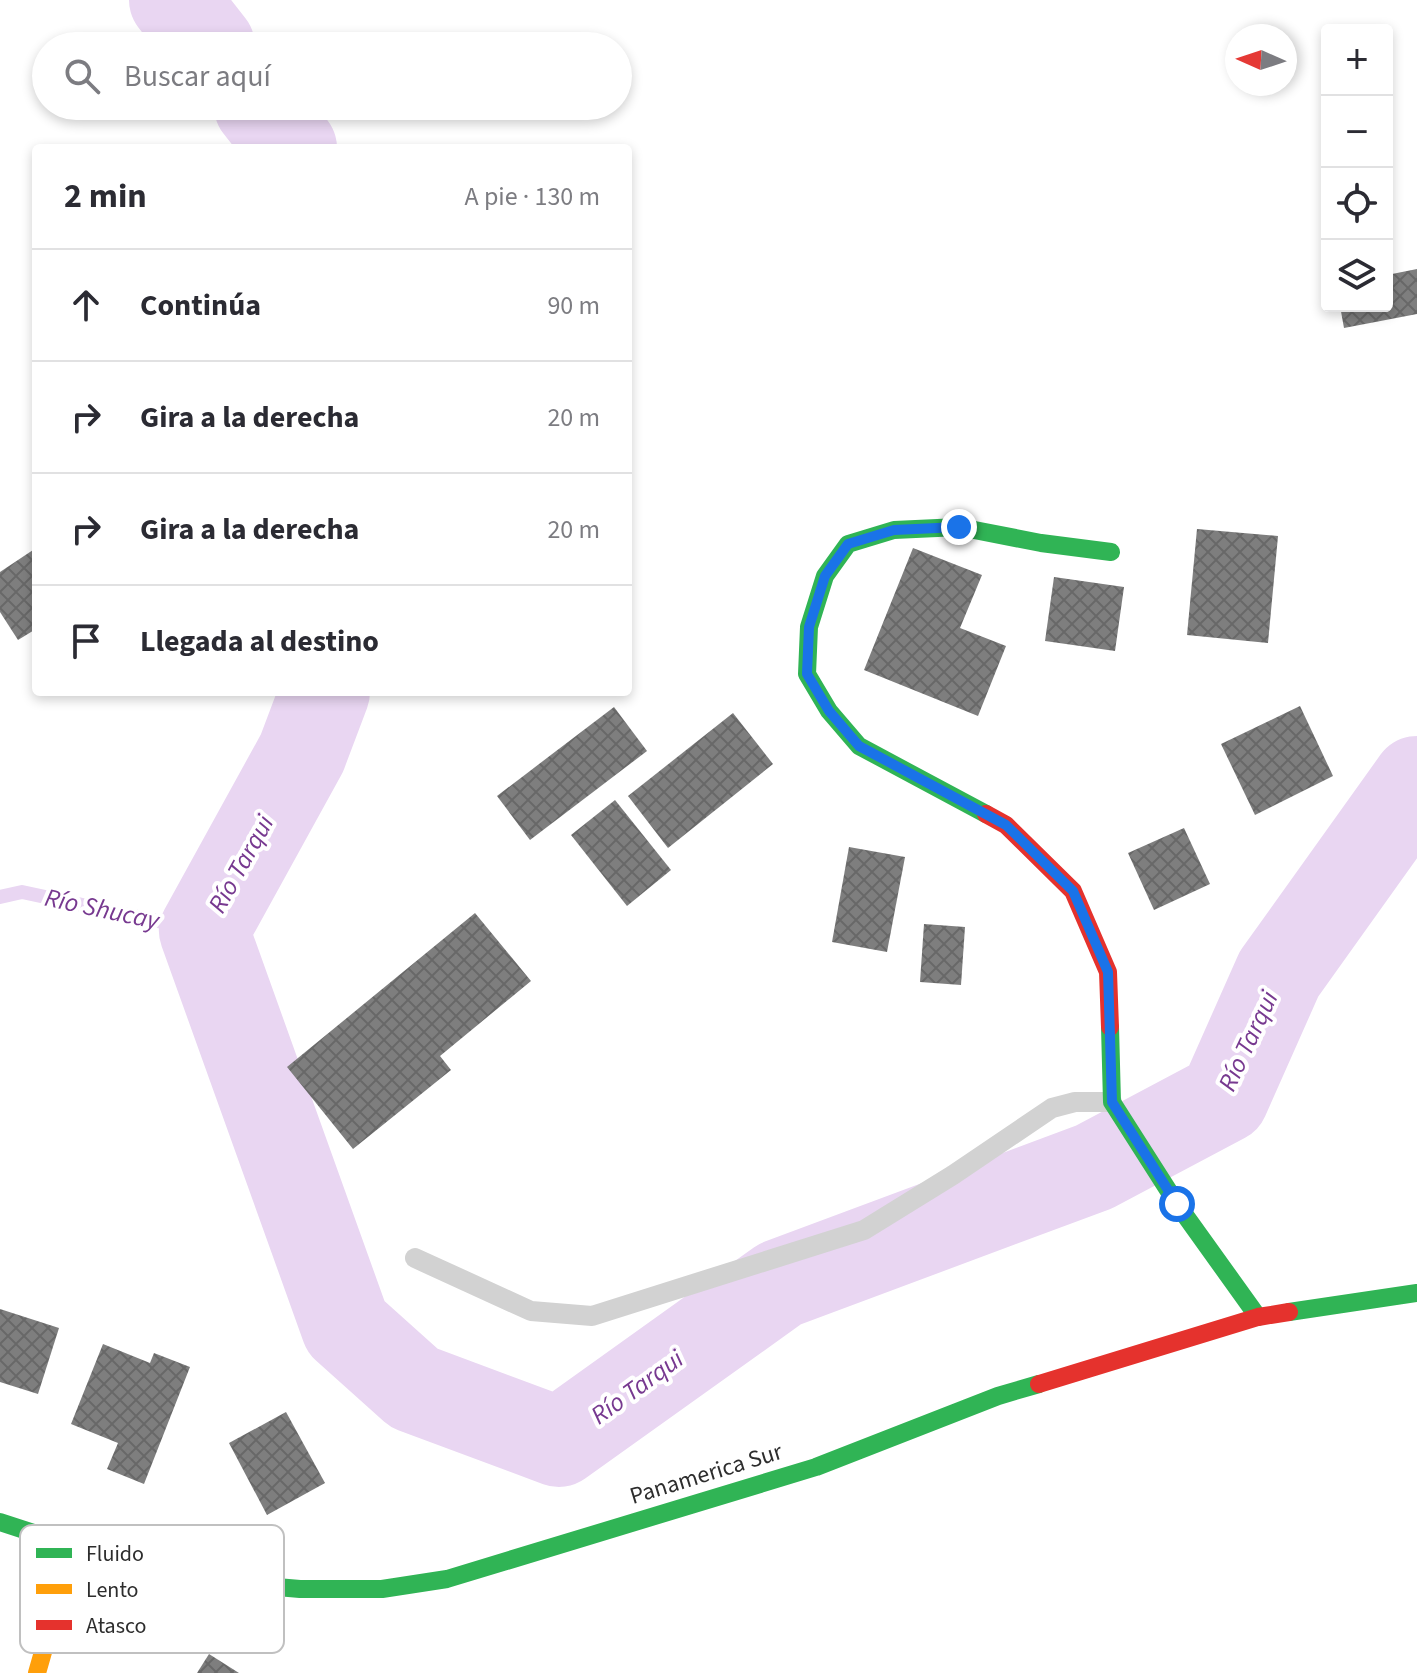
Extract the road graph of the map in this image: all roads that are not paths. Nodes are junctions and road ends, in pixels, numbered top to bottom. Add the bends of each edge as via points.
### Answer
1 (1111, 552) dead end
2 (1112, 1102) junction
3 (415, 1258) dead end
4 (1417, 1293) edge
5 (1258, 1317) junction
6 (0, 1522) edge
7 (20, 1528) edge
8 (284, 1588) edge
9 (43, 1653) edge
10 (37, 1673) edge

1 - 2 main road via 959,527 894,530 848,544 825,576 809,627 807,674 859,746 1006,825 1073,891 1108,972
2 - 3 lane via 1052,1108 864,1230 592,1316 531,1311
2 - 5 main road
4 - 5 main road, Panamerica Sur
5 - 8 main road, Panamerica Sur via 998,1396 816,1467 447,1579 382,1589
6 - 7 main road, Panamerica Sur
9 - 10 main road

